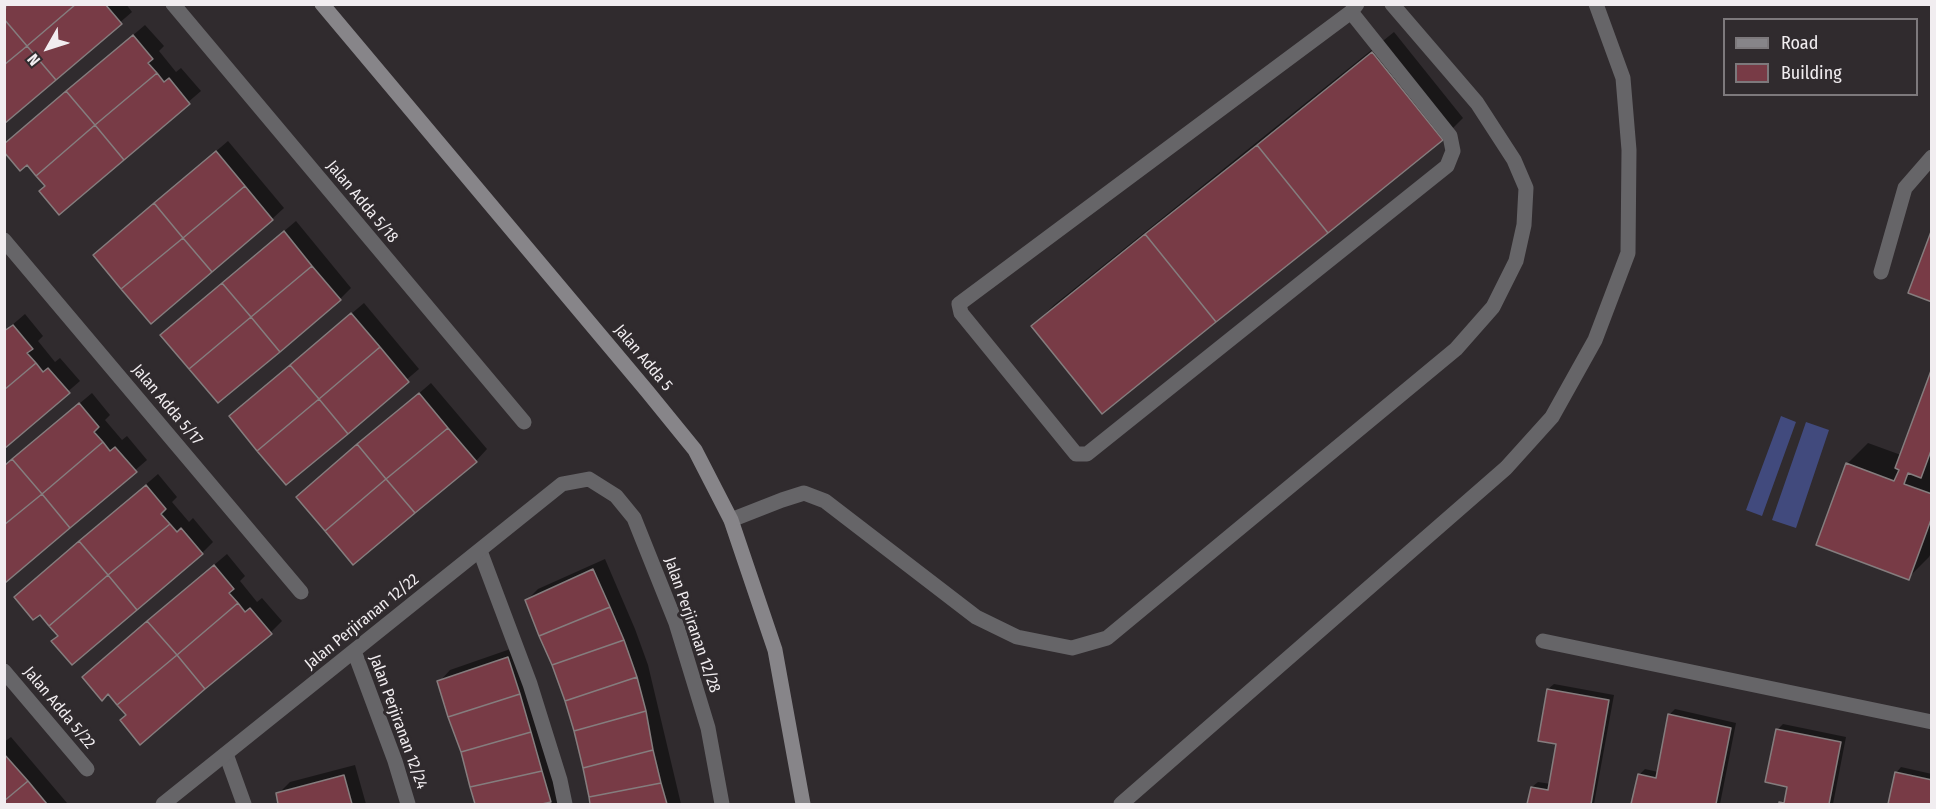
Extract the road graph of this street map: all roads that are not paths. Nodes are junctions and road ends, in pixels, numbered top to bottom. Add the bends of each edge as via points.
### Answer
1 (173, 4) edge
2 (322, 4) edge
3 (1392, 4) edge
4 (1596, 4) edge
5 (1354, 8) edge
6 (1932, 157) edge
7 (4, 240) edge
8 (1881, 272) dead end
9 (524, 422) dead end
10 (589, 479) joint
11 (730, 520) junction
12 (480, 551) junction
13 (301, 592) dead end
14 (1543, 641) dead end
15 (354, 651) junction
16 (4, 671) edge
17 (1932, 722) edge
18 (226, 754) junction
19 (87, 769) dead end
20 (163, 804) edge
21 (244, 804) edge
22 (408, 804) edge
23 (565, 804) edge
24 (722, 804) edge
25 (803, 804) edge
26 (1121, 804) edge

1 - 9 street, Jalan Adda 5/18
2 - 11 main road, Jalan Adda 5 via 695,450
3 - 11 street via 1477,103 1514,160 1526,188 1524,225 1516,261 1492,308 1456,349 1107,638 1072,648 1017,637 976,617 825,501 804,493
4 - 26 street via 1623,78 1629,150 1628,253 1595,340 1552,417 1506,468
5 - 5 street via 959,304 961,313 1076,454 1087,454 1447,166 1453,151 1450,136
6 - 8 street via 1905,188
7 - 13 street, Jalan Adda 5/17
10 - 12 street, Jalan Perjiranan 12/22 via 562,484
10 - 24 street, Jalan Perjiranan 12/28 via 615,496 634,518 676,623 708,728
11 - 25 main road, Jalan Adda 5 via 775,650
12 - 15 street, Jalan Perjiranan 12/22
12 - 23 street via 530,684
14 - 17 street
15 - 18 street, Jalan Perjiranan 12/22
15 - 22 street, Jalan Perjiranan 12/24
16 - 19 street, Jalan Adda 5/22
18 - 20 street, Jalan Perjiranan 12/22
18 - 21 street

